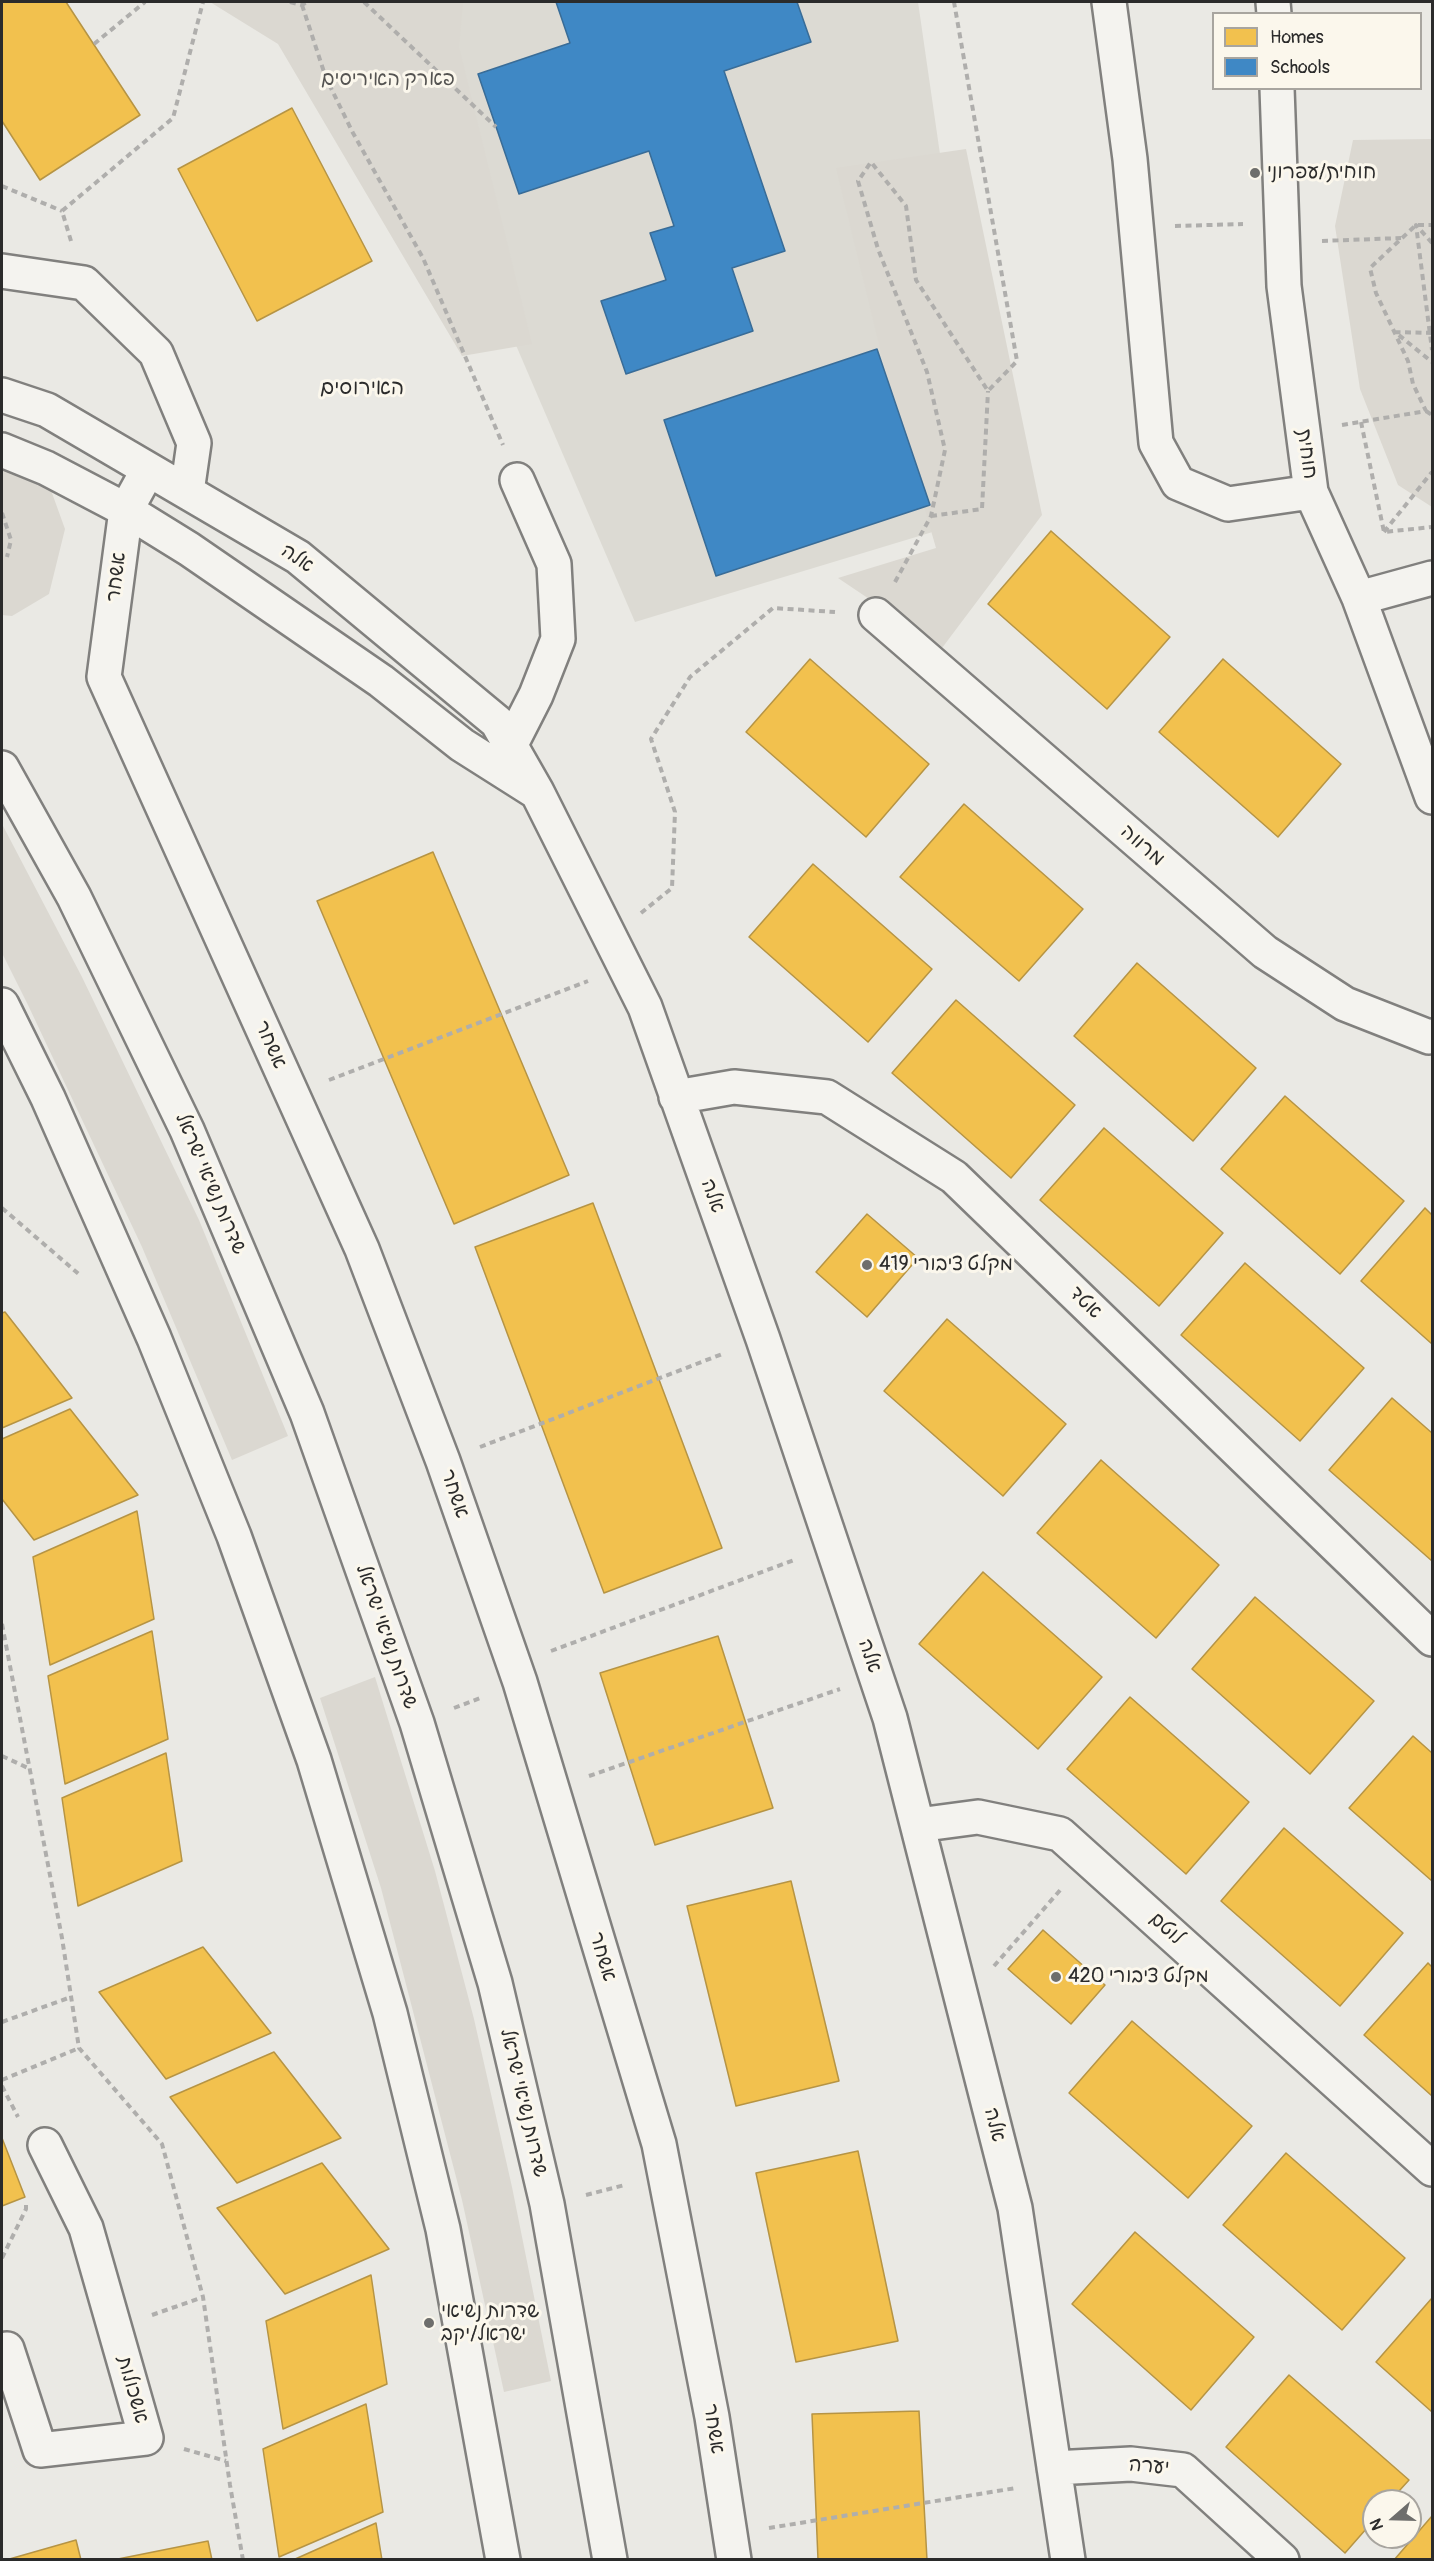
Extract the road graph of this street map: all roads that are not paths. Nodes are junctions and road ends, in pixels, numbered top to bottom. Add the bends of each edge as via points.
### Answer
1 (1109, 2) edge
2 (1277, 90) edge
3 (2, 271) edge
4 (2, 395) edge
5 (2, 450) edge
6 (148, 470) junction
7 (517, 480) road end
8 (187, 492) junction
9 (1311, 492) junction
10 (126, 510) junction
11 (1432, 578) edge
12 (1359, 598) junction
13 (876, 615) road end
14 (510, 746) junction
15 (2, 768) edge
16 (537, 792) junction
17 (1432, 797) edge
18 (2, 1005) edge
19 (1432, 1036) edge
20 (676, 1097) junction
21 (1432, 1640) edge
22 (918, 1825) junction
23 (45, 2145) dead end
24 (1432, 2169) edge
25 (3, 2344) edge
26 (1055, 2474) junction
27 (732, 2547) edge
28 (503, 2559) edge
29 (610, 2559) edge
30 (1068, 2559) edge
31 (1282, 2559) edge

1 - 9 street via 1136,227 1156,443 1178,483 1228,504
2 - 9 street, חוחית via 1284,286
3 - 8 street via 84,283 156,353 194,443
4 - 6 street, אלה via 47,410
5 - 10 street
6 - 8 street, אלה
6 - 10 street, אשחר
7 - 14 street via 554,564 558,639
8 - 14 street, אלה via 298,557 496,722
9 - 12 street, חוחית
10 - 16 street via 189,549 381,681 462,744
10 - 27 street, אשחר via 104,677 362,1249 443,1461 516,1673 659,2144 712,2417
11 - 12 street
12 - 17 street, חוחית
13 - 19 street, מרווה via 1265,952 1345,1004
14 - 16 street, אלה
15 - 29 street, שדרות נשיאי ישראל via 74,897 188,1130 307,1413 417,1723 495,1983 547,2204
16 - 20 street, אלה via 645,1007
18 - 28 street via 48,1098 154,1338 234,1536 314,1760 390,2013 443,2229
20 - 21 street, אטד via 734,1087 827,1097 954,1177
20 - 22 street, אלה via 763,1338 891,1719
22 - 24 street, לוטם via 978,1817 1060,1834
22 - 26 street, אלה via 1015,2208
23 - 25 street, אשכולות via 86,2229 146,2438 40,2450
26 - 30 street, אלה
26 - 31 street, יערה via 1131,2464 1183,2470

